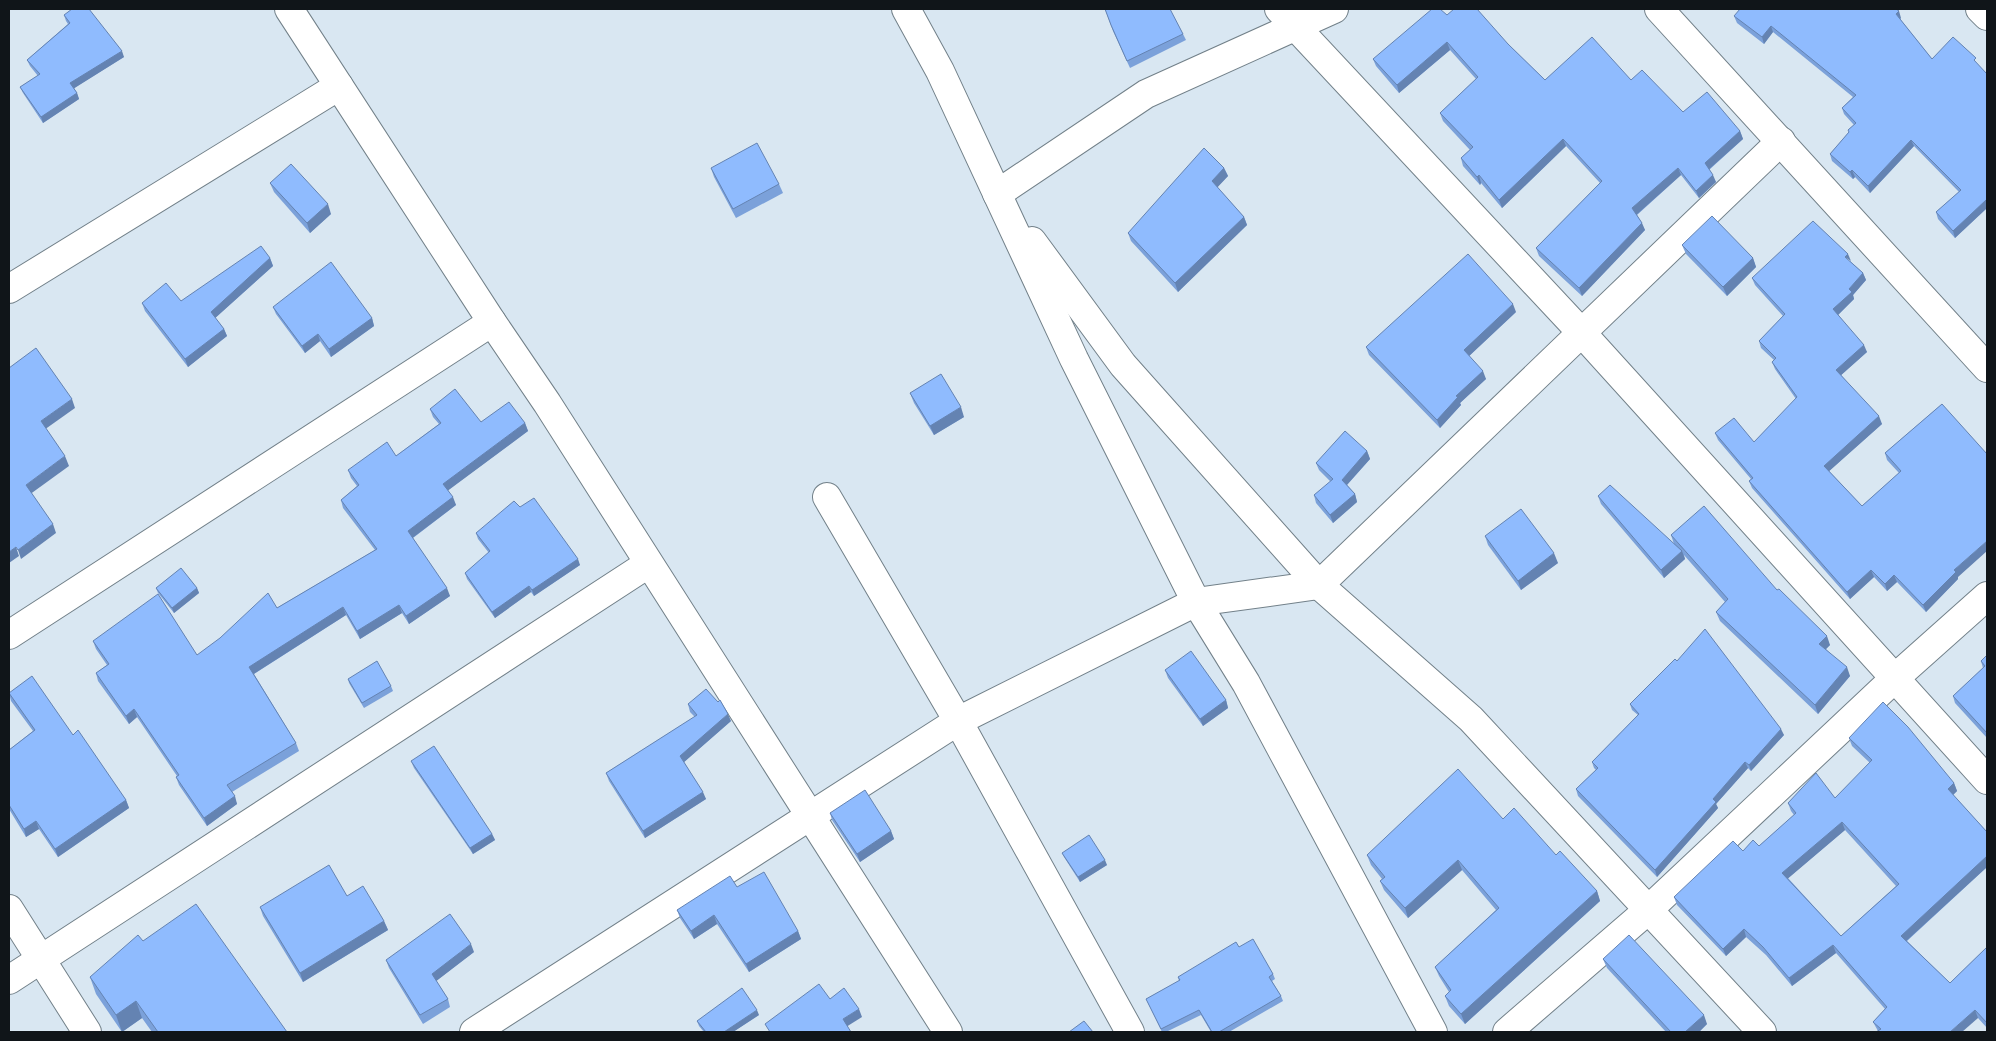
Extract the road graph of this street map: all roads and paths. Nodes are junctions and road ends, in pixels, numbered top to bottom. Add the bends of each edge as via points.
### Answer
1 (289, 9) edge
2 (906, 9) edge
3 (1334, 9) edge
4 (1658, 9) edge
5 (1980, 9) edge
6 (1987, 16) edge
7 (1287, 18) edge
8 (339, 86) junction
9 (1781, 140) junction
10 (997, 194) junction
11 (9, 289) edge
12 (492, 322) junction
13 (1581, 332) junction
14 (1987, 368) edge
15 (827, 497) dead end
16 (648, 564) junction
17 (1319, 586) junction
18 (1987, 596) edge
19 (1196, 602) junction
20 (9, 635) edge
21 (1895, 678) junction
22 (958, 721) junction
23 (1987, 780) edge
24 (809, 816) junction
25 (9, 909) edge
26 (1647, 911) junction
27 (41, 959) junction
28 (9, 980) edge
29 (87, 1032) edge
30 (474, 1032) edge
31 (948, 1032) edge
32 (1130, 1032) edge
33 (1433, 1032) edge
34 (1507, 1032) edge
35 (1762, 1032) edge

1 - 8 street
2 - 10 street via 940,71
3 - 7 street
4 - 9 street
5 - 6 street
7 - 10 street via 1146,94
7 - 13 street
8 - 11 street
8 - 12 street
9 - 13 street
9 - 14 street
10 - 17 street via 1123,365
10 - 19 street via 1074,359
12 - 16 street via 547,402
12 - 20 street
13 - 17 street
13 - 21 street
15 - 22 street
16 - 24 street
16 - 27 street
17 - 19 street
17 - 26 street via 1471,719
18 - 21 street
19 - 22 street
19 - 33 street via 1246,683
21 - 23 street
21 - 26 street
22 - 24 street
22 - 32 street
24 - 30 street
24 - 31 street
25 - 27 street
26 - 34 street
26 - 35 street
27 - 28 street
27 - 29 street

